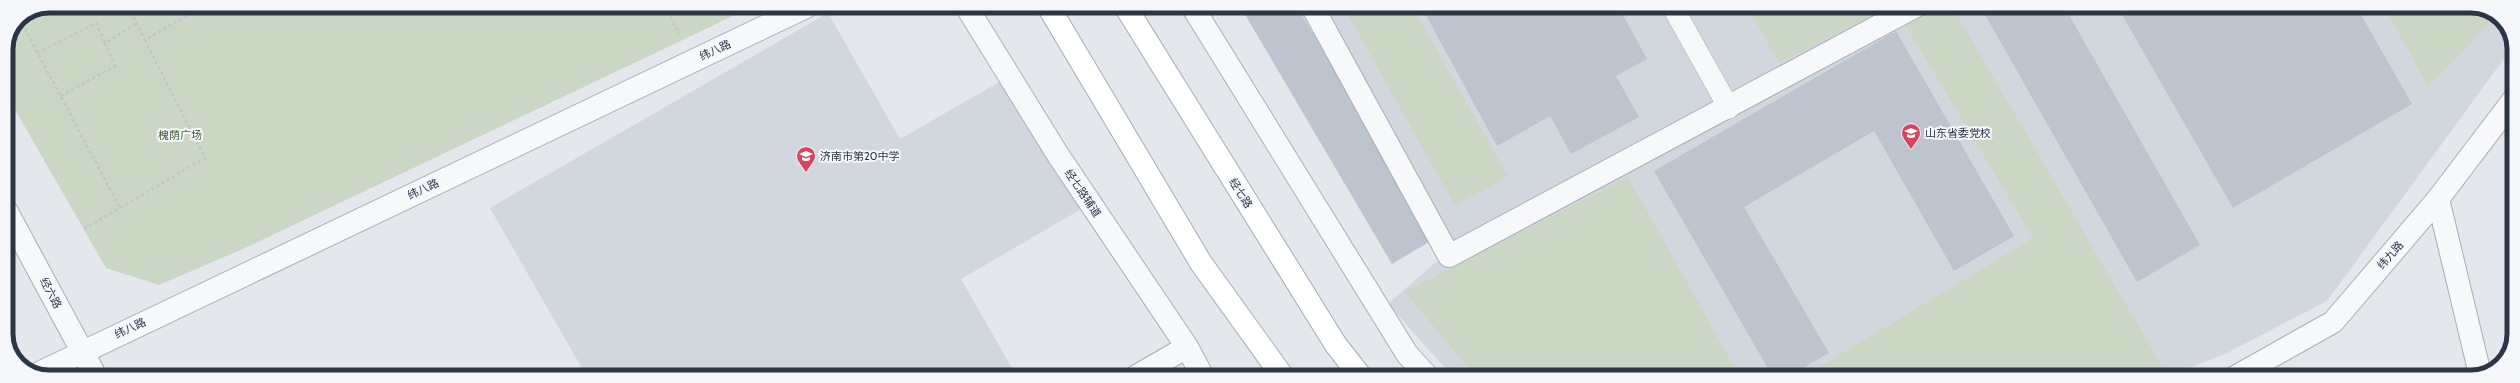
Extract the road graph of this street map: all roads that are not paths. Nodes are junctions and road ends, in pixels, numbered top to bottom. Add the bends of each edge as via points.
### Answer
1 (793, 13) edge
2 (970, 13) edge
3 (1052, 13) edge
4 (1129, 13) edge
5 (1196, 13) edge
6 (1316, 13) edge
7 (1676, 13) edge
8 (1903, 13) edge
9 (1729, 108) junction
10 (2507, 108) edge
11 (2438, 198) junction
12 (13, 223) edge
13 (1187, 347) junction
14 (82, 351) junction
15 (2479, 369) edge
16 (45, 370) edge
17 (92, 370) edge
18 (1147, 370) edge
19 (1199, 370) edge
20 (1278, 370) edge
21 (1356, 370) edge
22 (1422, 370) edge
23 (2247, 370) edge

1 - 14 street, 纬八路
2 - 13 street, 经七路辅道 via 1058,155
3 - 20 main road via 1201,263
4 - 21 main road, 经七路 via 1336,345
5 - 22 street via 1407,354
6 - 9 street via 1449,256
7 - 9 lane
8 - 9 street
10 - 11 street, 纬九路
11 - 15 street
11 - 23 street, 纬九路 via 2333,322
12 - 14 street, 经六路
13 - 18 street
13 - 19 street, 经七路辅道
14 - 16 street, 纬八路
14 - 17 street, 经六路

